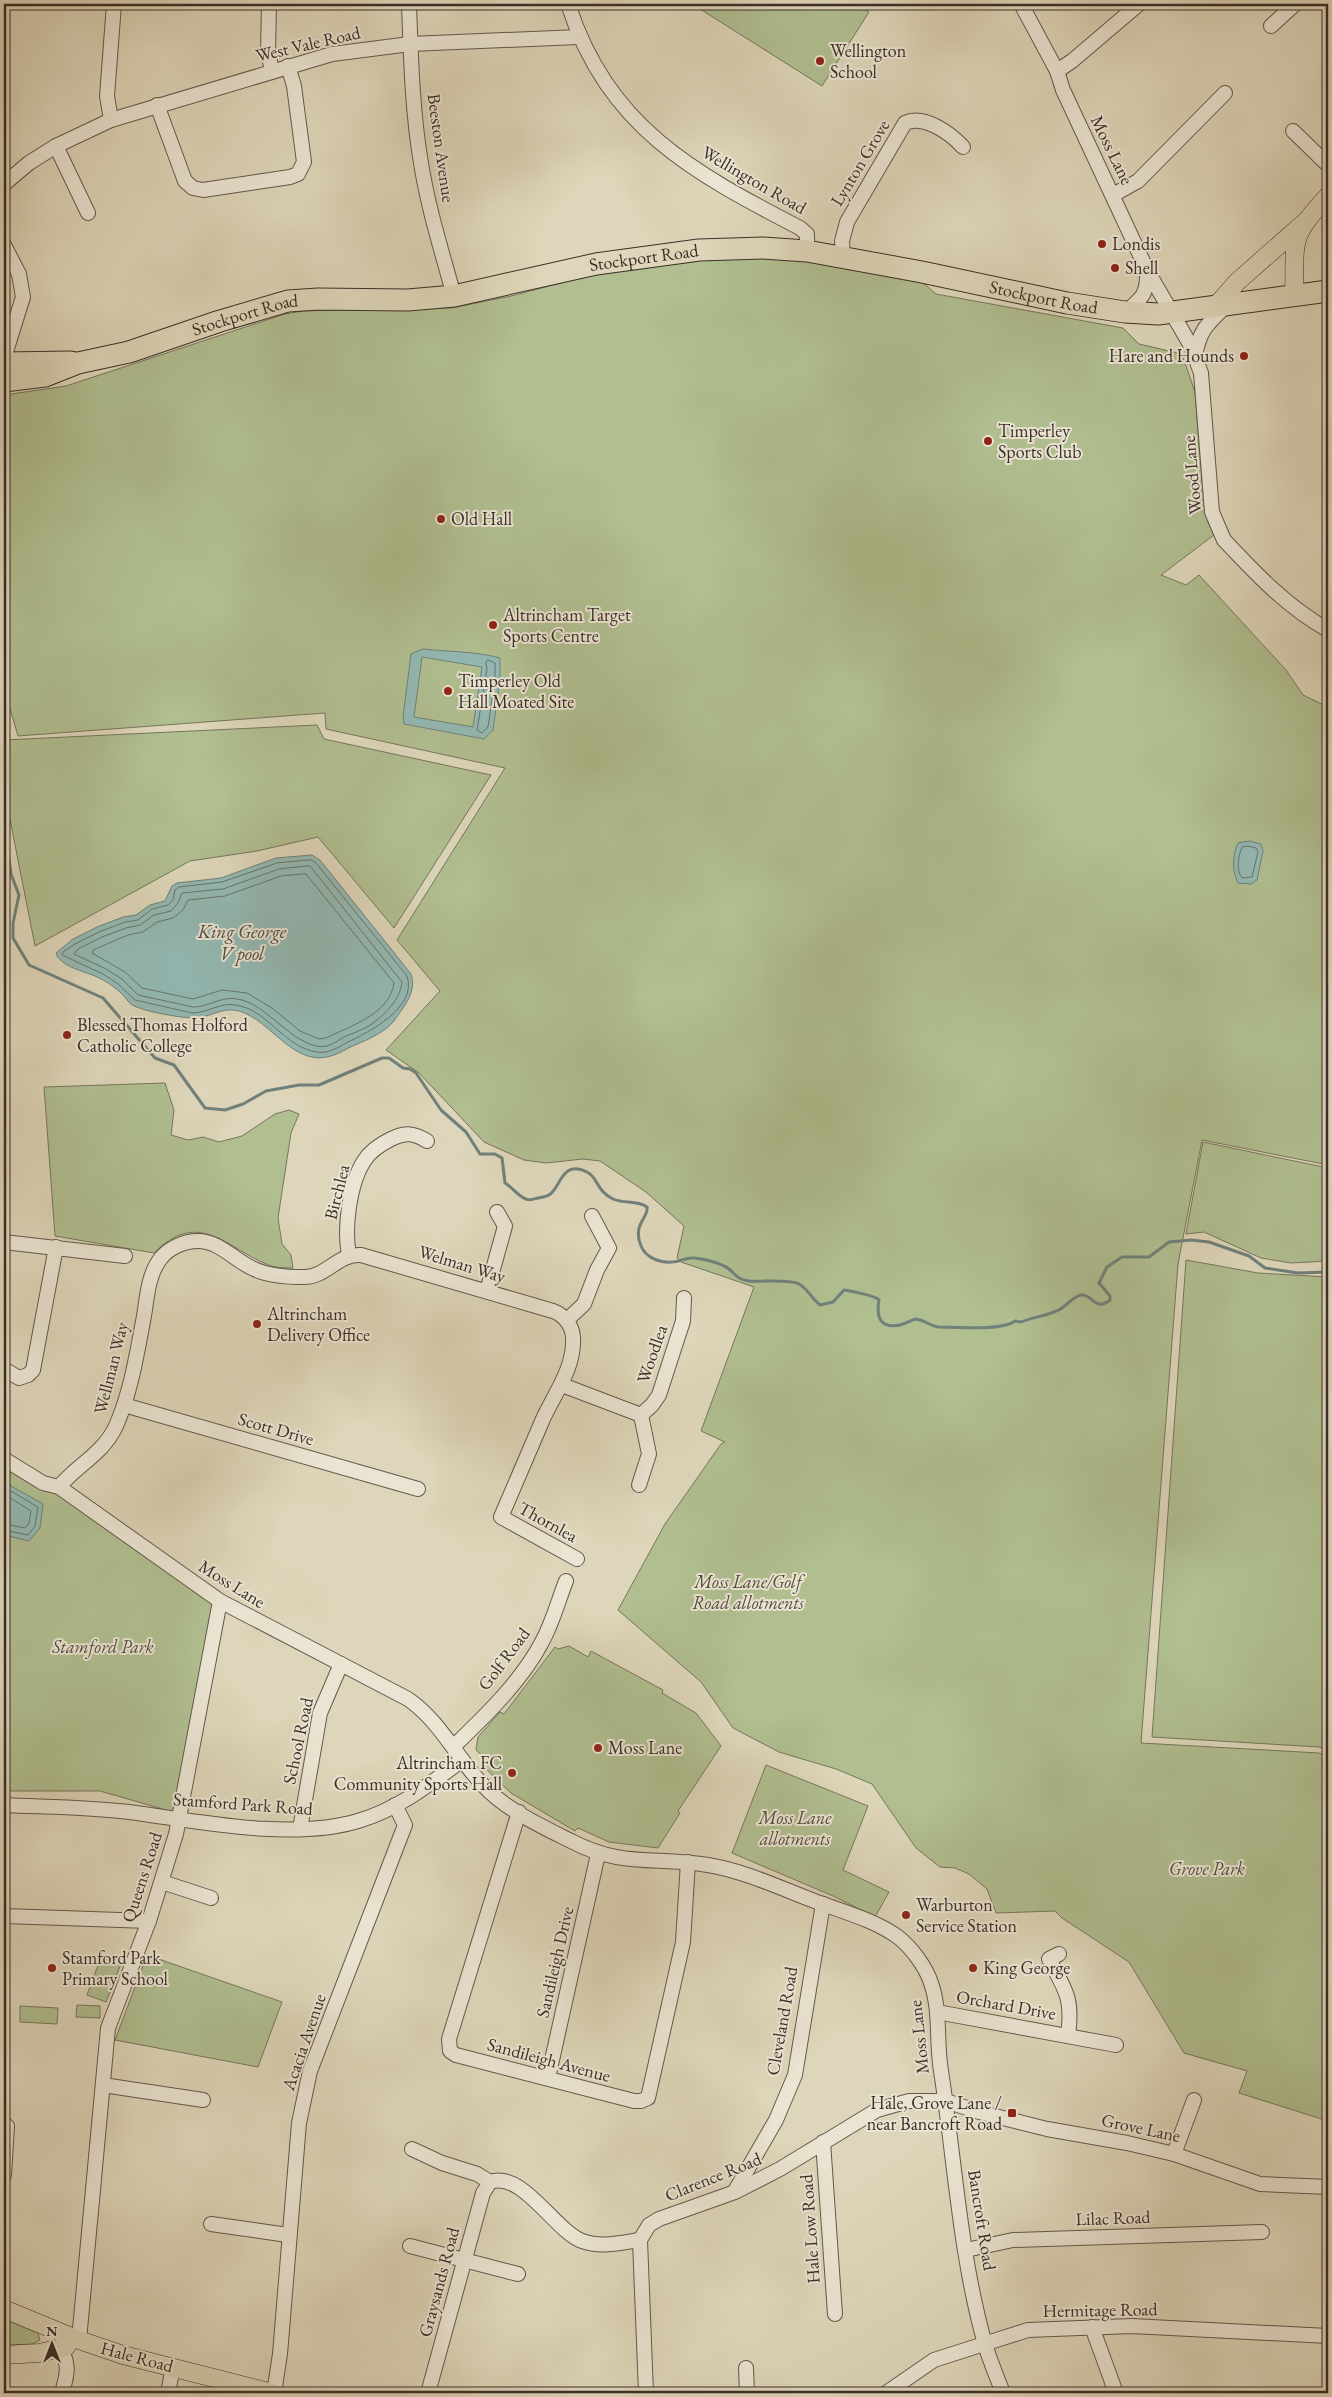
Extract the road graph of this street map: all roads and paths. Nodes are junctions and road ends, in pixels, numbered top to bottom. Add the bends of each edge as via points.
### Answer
1 (114, 4) edge
2 (269, 4) edge
3 (409, 4) edge
4 (568, 4) edge
5 (1021, 4) edge
6 (1140, 4) edge
7 (1295, 4) edge
8 (1271, 26) dead end
9 (579, 37) junction
10 (410, 44) junction
11 (288, 66) junction
12 (272, 71) junction
13 (1056, 71) junction
14 (1219, 94) dead end
15 (157, 105) junction
16 (111, 120) junction
17 (1294, 131) dead end
18 (56, 146) junction
19 (963, 147) dead end
20 (1328, 165) edge
21 (4, 184) edge
22 (1113, 195) junction
23 (1328, 196) edge
24 (88, 213) dead end
25 (1305, 222) junction
26 (4, 245) edge
27 (808, 251) junction
28 (843, 257) junction
29 (1147, 270) junction
30 (1328, 291) edge
31 (454, 296) junction
32 (1294, 296) junction
33 (1222, 305) junction
34 (1125, 312) junction
35 (1172, 312) junction
36 (1195, 357) junction
37 (4, 358) edge
38 (4, 363) edge
39 (78, 363) junction
40 (4, 381) edge
41 (1328, 630) edge
42 (428, 1141) dead end
43 (497, 1212) dead end
44 (592, 1216) dead end
45 (4, 1242) edge
46 (56, 1247) junction
47 (349, 1255) junction
48 (125, 1256) dead end
49 (487, 1291) junction
50 (684, 1298) dead end
51 (567, 1320) junction
52 (4, 1369) edge
53 (562, 1385) junction
54 (124, 1405) junction
55 (641, 1415) junction
56 (4, 1459) edge
57 (638, 1485) dead end
58 (59, 1487) junction
59 (418, 1489) dead end
60 (577, 1559) dead end
61 (566, 1581) dead end
62 (220, 1601) junction
63 (341, 1664) junction
64 (453, 1747) junction
65 (462, 1760) junction
66 (4, 1805) edge
67 (395, 1805) junction
68 (519, 1812) junction
69 (178, 1820) junction
70 (300, 1829) junction
71 (598, 1854) junction
72 (688, 1862) junction
73 (162, 1882) junction
74 (211, 1898) dead end
75 (823, 1904) junction
76 (4, 1916) edge
77 (149, 1921) junction
78 (1060, 1954) dead end
79 (936, 2012) junction
80 (1068, 2036) junction
81 (1116, 2045) dead end
82 (548, 2078) junction
83 (103, 2085) junction
84 (203, 2100) dead end
85 (1194, 2100) dead end
86 (946, 2101) junction
87 (7, 2126) dead end
88 (823, 2142) junction
89 (412, 2149) dead end
90 (1174, 2154) junction
91 (4, 2175) edge
92 (490, 2182) junction
93 (1328, 2187) edge
94 (735, 2192) junction
95 (211, 2224) dead end
96 (1262, 2232) dead end
97 (288, 2235) junction
98 (640, 2240) junction
99 (410, 2246) dead end
100 (966, 2250) junction
101 (465, 2261) junction
102 (518, 2274) dead end
103 (4, 2309) edge
104 (835, 2314) dead end
105 (1092, 2327) junction
106 (1328, 2336) edge
107 (70, 2342) junction
108 (985, 2344) junction
109 (4, 2354) edge
110 (173, 2367) junction
111 (746, 2368) dead end
112 (62, 2393) edge
113 (168, 2393) edge
114 (274, 2393) edge
115 (428, 2393) edge
116 (646, 2393) edge
117 (747, 2393) edge
118 (886, 2393) edge
119 (1003, 2393) edge
120 (1116, 2393) edge

1 - 16 street via 107,96
2 - 12 street via 268,52
3 - 10 street, Beeston Avenue
4 - 9 street, Wellington Road
5 - 13 street, Moss Lane
6 - 13 street
7 - 8 street
9 - 10 street, West Vale Road
9 - 27 street, Wellington Road via 609,90 636,120 702,174 800,228 806,234
10 - 11 street, West Vale Road via 342,52
10 - 31 street, Beeston Avenue via 421,163
11 - 12 street, West Vale Road
11 - 15 street via 294,86 304,162 298,174 290,178 204,190 190,187
12 - 15 street, West Vale Road
13 - 22 street, Moss Lane
14 - 22 street via 1138,181
15 - 16 street, West Vale Road
16 - 18 street, West Vale Road
17 - 20 street
18 - 21 street, West Vale Road
18 - 24 street
19 - 28 street, Lynton Grove via 948,133 935,127 916,121 905,123 847,222 842,241
22 - 29 street, Moss Lane
23 - 25 main road
25 - 32 main road via 1294,244
25 - 33 main road via 1237,282
26 - 37 street via 19,274 23,297
27 - 28 highway, Stockport Road
27 - 31 highway, Stockport Road via 746,248 652,255 596,264
28 - 34 highway, Stockport Road via 1067,304
29 - 34 street via 1146,290
29 - 35 street, Moss Lane
30 - 32 highway, Stockport Road
31 - 39 highway, Stockport Road via 408,300 288,301 129,352
32 - 33 highway, Stockport Road
33 - 35 highway, Stockport Road
33 - 36 street, Wood Lane via 1204,327 1197,341
34 - 35 highway, Stockport Road
35 - 36 street, Wood Lane
36 - 41 street, Wood Lane via 1203,389 1211,503 1218,531 1282,598
38 - 39 highway, Stockport Road
39 - 40 highway, Stockport Road via 45,376
42 - 47 street, Birchlea via 408,1128 364,1160 348,1218
43 - 49 street via 505,1226
44 - 51 street via 608,1248 584,1304
45 - 46 street
46 - 48 street
46 - 52 street via 33,1370 19,1378
47 - 49 street, Welman Way via 362,1254
47 - 54 street, Wellman Way via 315,1276 290,1277 255,1270 218,1246 198,1241 176,1247 155,1267
49 - 51 street, Welman Way via 553,1311
50 - 55 street, Woodlea via 683,1321 659,1395
51 - 53 street via 572,1329 573,1344
53 - 55 street
53 - 60 street, Thornlea via 545,1415 501,1517
54 - 58 street, Wellman Way via 103,1447
54 - 59 street, Scott Drive
55 - 57 street via 649,1454
56 - 58 street, Moss Lane via 43,1483
58 - 62 street, Moss Lane
61 - 64 street, Golf Road via 538,1649 509,1688
62 - 63 street, Moss Lane
62 - 69 street, Queens Road
63 - 64 street, Moss Lane via 415,1703
63 - 70 street, School Road via 320,1712
64 - 65 street, Moss Lane
65 - 67 street, Stamford Park Road
65 - 68 street, Moss Lane via 488,1790
66 - 69 street, Stamford Park Road via 98,1809
67 - 70 street, Stamford Park Road via 347,1824
67 - 97 street, Acacia Avenue via 405,1825 310,2071 299,2123
68 - 71 street, Moss Lane
68 - 82 street, Sandileigh Avenue via 448,2046 456,2055
69 - 70 street, Stamford Park Road
69 - 73 street, Queens Road
71 - 72 street, Moss Lane via 635,1861
71 - 82 street, Sandileigh Drive
72 - 75 street, Moss Lane via 737,1872
72 - 82 street, Sandileigh Avenue via 683,1942 648,2098 634,2102
73 - 74 street
73 - 77 street, Queens Road
75 - 79 street, Moss Lane via 874,1923 899,1938 917,1958 931,1982
75 - 94 street, Cleveland Road via 795,2075 776,2120
76 - 77 street
77 - 83 street, Queens Road via 108,2028
78 - 80 street, Orchard Drive via 1049,1959 1067,1993 1071,2011
79 - 80 street, Orchard Drive
79 - 86 street, Moss Lane
80 - 81 street, Orchard Drive
83 - 84 street
83 - 107 street, Queens Road
85 - 90 street
86 - 88 street, Clarence Road via 909,2101 877,2110
86 - 90 street, Grove Lane via 1047,2129 1126,2142
86 - 100 street, Bancroft Road
87 - 91 street
88 - 94 street, Clarence Road
88 - 104 street, Hale Low Road
89 - 92 street
90 - 93 street, Grove Lane via 1260,2184
92 - 98 street via 505,2181 522,2190 560,2227 582,2241 609,2245
92 - 101 street, Graysands Road via 483,2193
94 - 98 street, Clarence Road via 659,2219 649,2225
95 - 97 street
96 - 100 street, Lilac Road via 1013,2240
97 - 114 street, Acacia Avenue via 280,2354
98 - 116 street
99 - 101 street
100 - 108 street, Bancroft Road
101 - 102 street
101 - 115 street, Graysands Road
103 - 107 main road, Hale Road
105 - 106 street, Hermitage Road via 1157,2326
105 - 108 street, Hermitage Road via 1028,2330
105 - 120 street
107 - 109 main road via 39,2353
107 - 110 main road, Hale Road
107 - 112 street via 68,2372
108 - 118 street, Hermitage Road via 934,2360
108 - 119 street, Bancroft Road
110 - 113 street
110 - 114 main road, Hale Road
111 - 117 street

